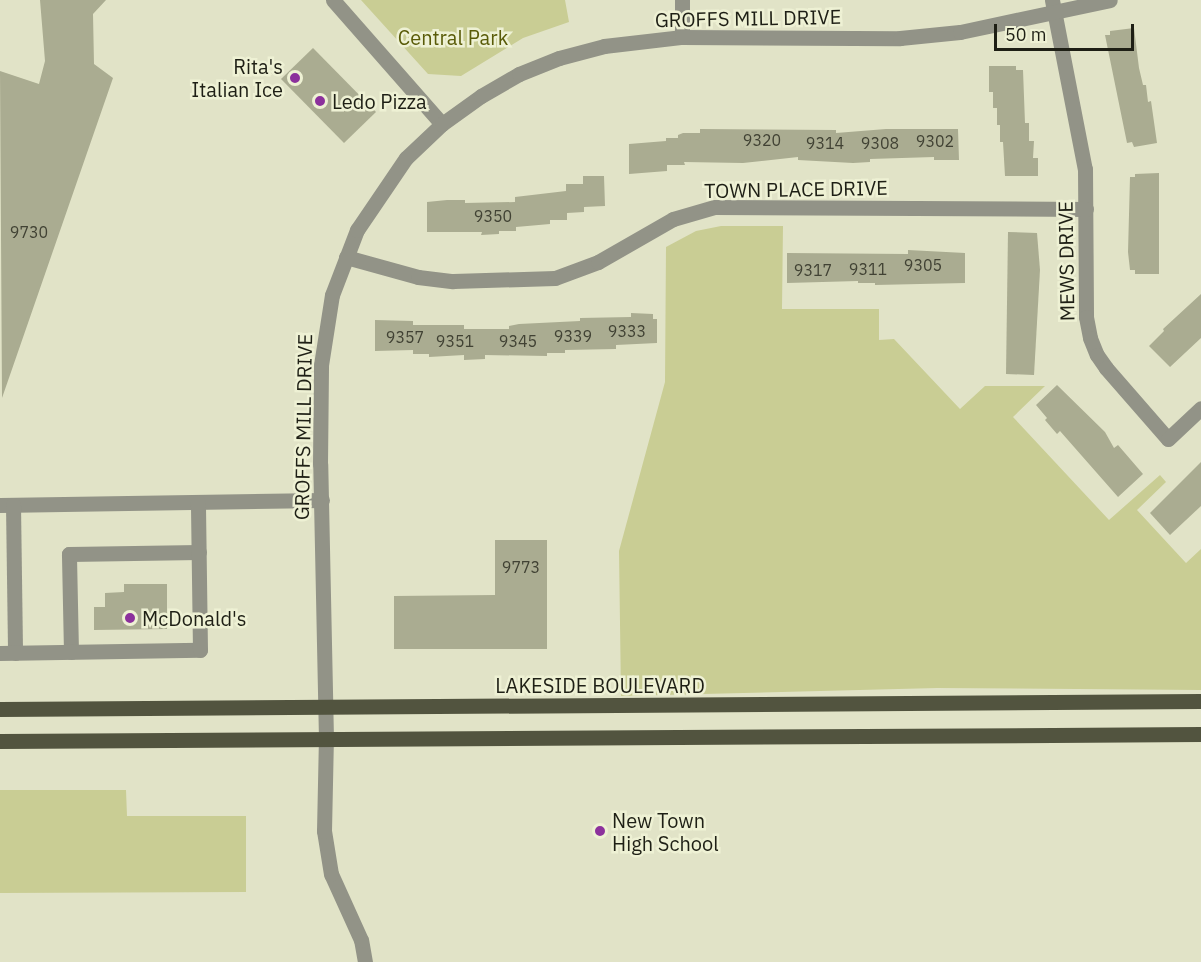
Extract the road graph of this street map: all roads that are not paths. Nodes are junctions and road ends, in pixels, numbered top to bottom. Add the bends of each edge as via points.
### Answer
1 (333, 0) edge
2 (682, 0) edge
3 (1110, 0) edge
4 (1053, 6) edge
5 (682, 37) junction
6 (442, 124) junction
7 (1086, 209) junction
8 (346, 257) junction
9 (1201, 408) edge
10 (322, 500) junction
11 (198, 502) junction
12 (7, 505) edge
13 (7, 544) edge
14 (199, 552) junction
15 (71, 652) junction
16 (8, 653) edge
17 (1201, 702) edge
18 (0, 709) edge
19 (325, 709) junction
20 (1201, 734) edge
21 (326, 739) junction
22 (0, 741) edge
23 (365, 962) edge

1 - 6 street
2 - 5 street
3 - 4 street, GROFFS MILL DRIVE
4 - 5 street, GROFFS MILL DRIVE via 960,32 900,38
4 - 7 street, MEWS DRIVE via 1082,140
5 - 6 street, GROFFS MILL DRIVE via 604,46 559,58 519,74
6 - 8 street, GROFFS MILL DRIVE via 406,158 380,193
7 - 8 street, TOWN PLACE DRIVE via 714,207 673,219 598,262 555,278 418,278
7 - 9 street, MEWS DRIVE via 1086,317 1097,355 1168,439
8 - 10 street, GROFFS MILL DRIVE via 328,315 321,365
10 - 11 street
10 - 19 street, GROFFS MILL DRIVE
11 - 12 street
11 - 14 street
12 - 13 street
13 - 16 street
14 - 15 street via 200,650
14 - 15 street via 69,554
15 - 16 street
17 - 19 main road, LAKESIDE BOULEVARD
18 - 19 main road, LAKESIDE BOULEVARD
19 - 21 street, GROFFS MILL DRIVE
20 - 21 main road
21 - 22 main road
21 - 23 street, GROFFS MILL DRIVE via 324,831 328,858

